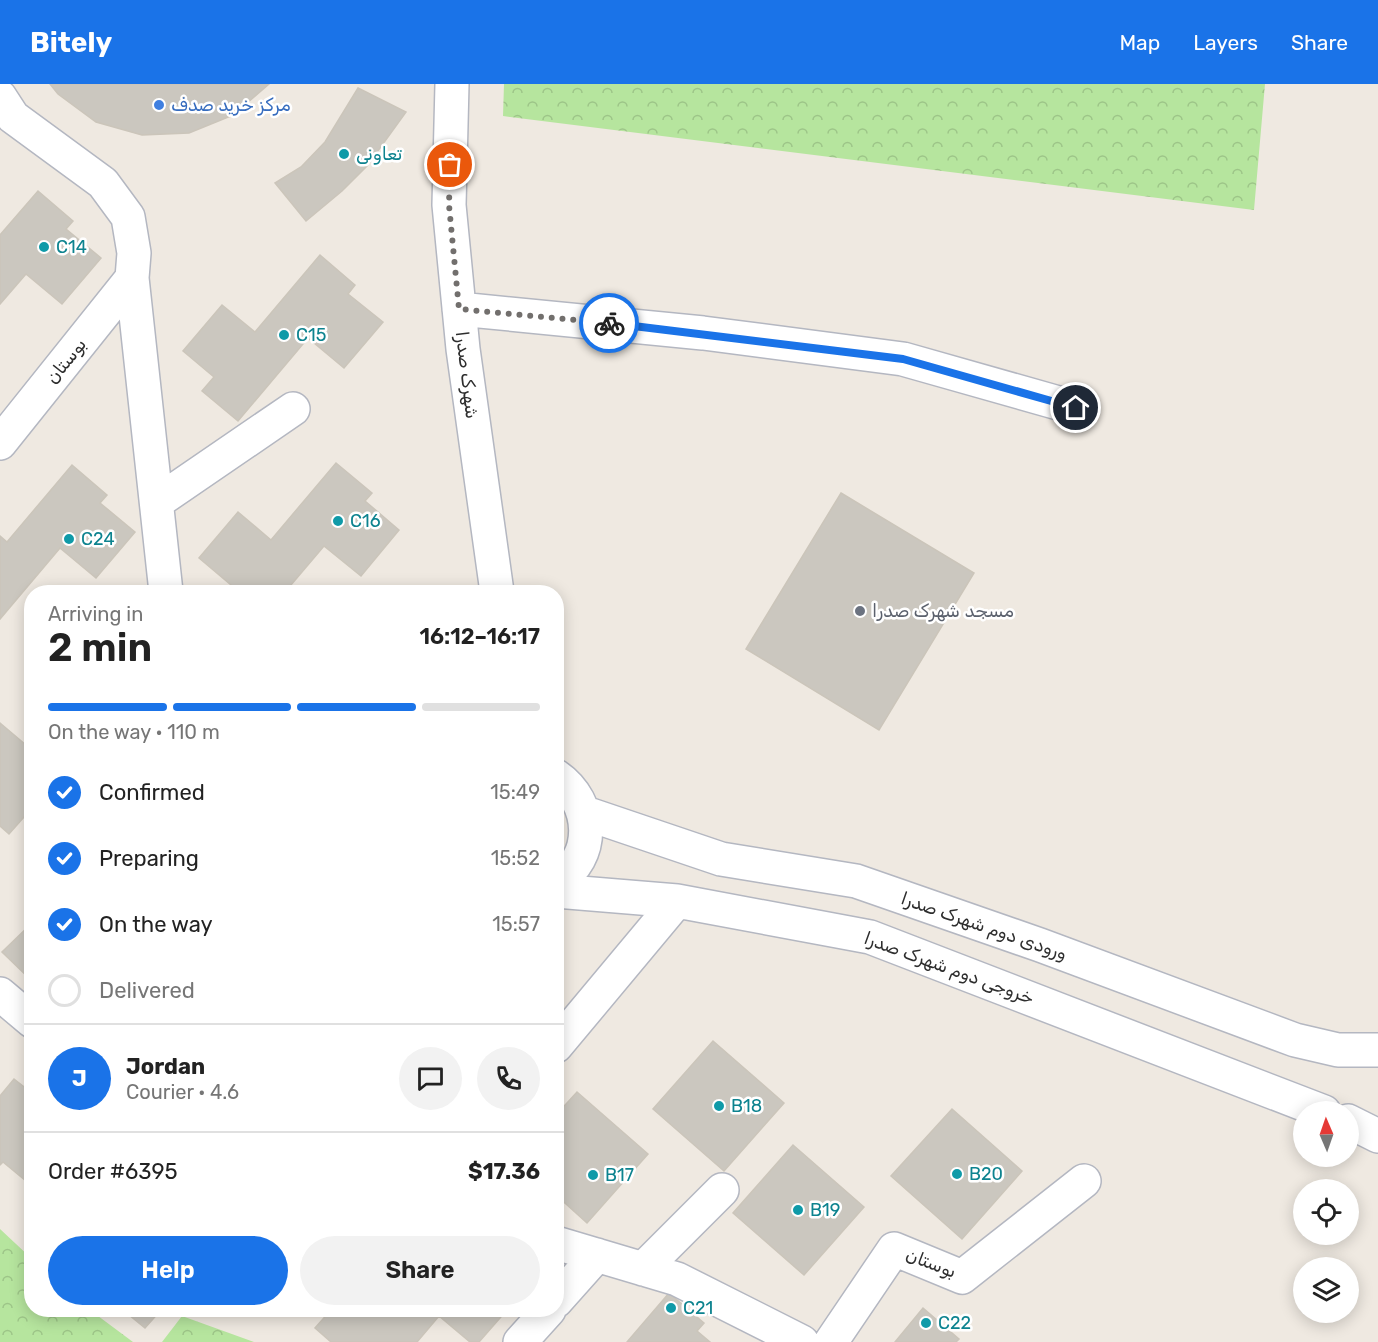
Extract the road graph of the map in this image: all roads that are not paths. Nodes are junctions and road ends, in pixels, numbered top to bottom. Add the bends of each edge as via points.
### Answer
1 (452, 84) edge
2 (0, 97) edge
3 (132, 278) junction
4 (459, 309) junction
5 (1076, 408) dead end
6 (293, 409) dead end
7 (0, 443) edge
8 (157, 502) junction
9 (165, 585) edge
10 (496, 585) edge
11 (564, 783) edge
12 (585, 813) junction
13 (564, 877) edge
14 (564, 892) edge
15 (677, 901) junction
16 (0, 994) edge
17 (24, 1014) edge
18 (564, 1036) edge
19 (1338, 1050) junction
20 (1378, 1050) edge
21 (1378, 1078) edge
22 (1307, 1101) edge
23 (1359, 1123) edge
24 (1378, 1136) edge
25 (1084, 1181) dead end
26 (722, 1190) dead end
27 (564, 1245) edge
28 (597, 1255) junction
29 (643, 1269) junction
30 (564, 1292) edge
31 (543, 1317) edge
32 (520, 1342) edge
33 (802, 1342) edge
34 (831, 1342) edge

1 - 4 street, شهرک صدرا via 449,205
2 - 3 street via 13,117 103,183 128,218 134,253
3 - 7 street, بوستان
3 - 8 street
4 - 5 street via 703,333 903,359
4 - 10 street, شهرک صدرا
6 - 8 street
8 - 9 street
11 - 12 street via 575,793
12 - 13 street via 581,857
12 - 19 street, ورودی دوم شهرک صدرا via 721,860 856,881 1295,1040
14 - 15 street, خروجی دوم شهرک صدرا
15 - 18 street
15 - 22 street, خروجی دوم شهرک صدرا via 870,937
16 - 17 street
19 - 20 street, ورودی دوم شهرک صدرا
19 - 21 street via 1363,1063
23 - 24 street, خروجی دوم شهرک صدرا
25 - 34 street, بوستان via 962,1276 894,1249
26 - 29 street
27 - 28 street
28 - 29 street
28 - 30 street
29 - 33 street via 677,1280
31 - 32 street

